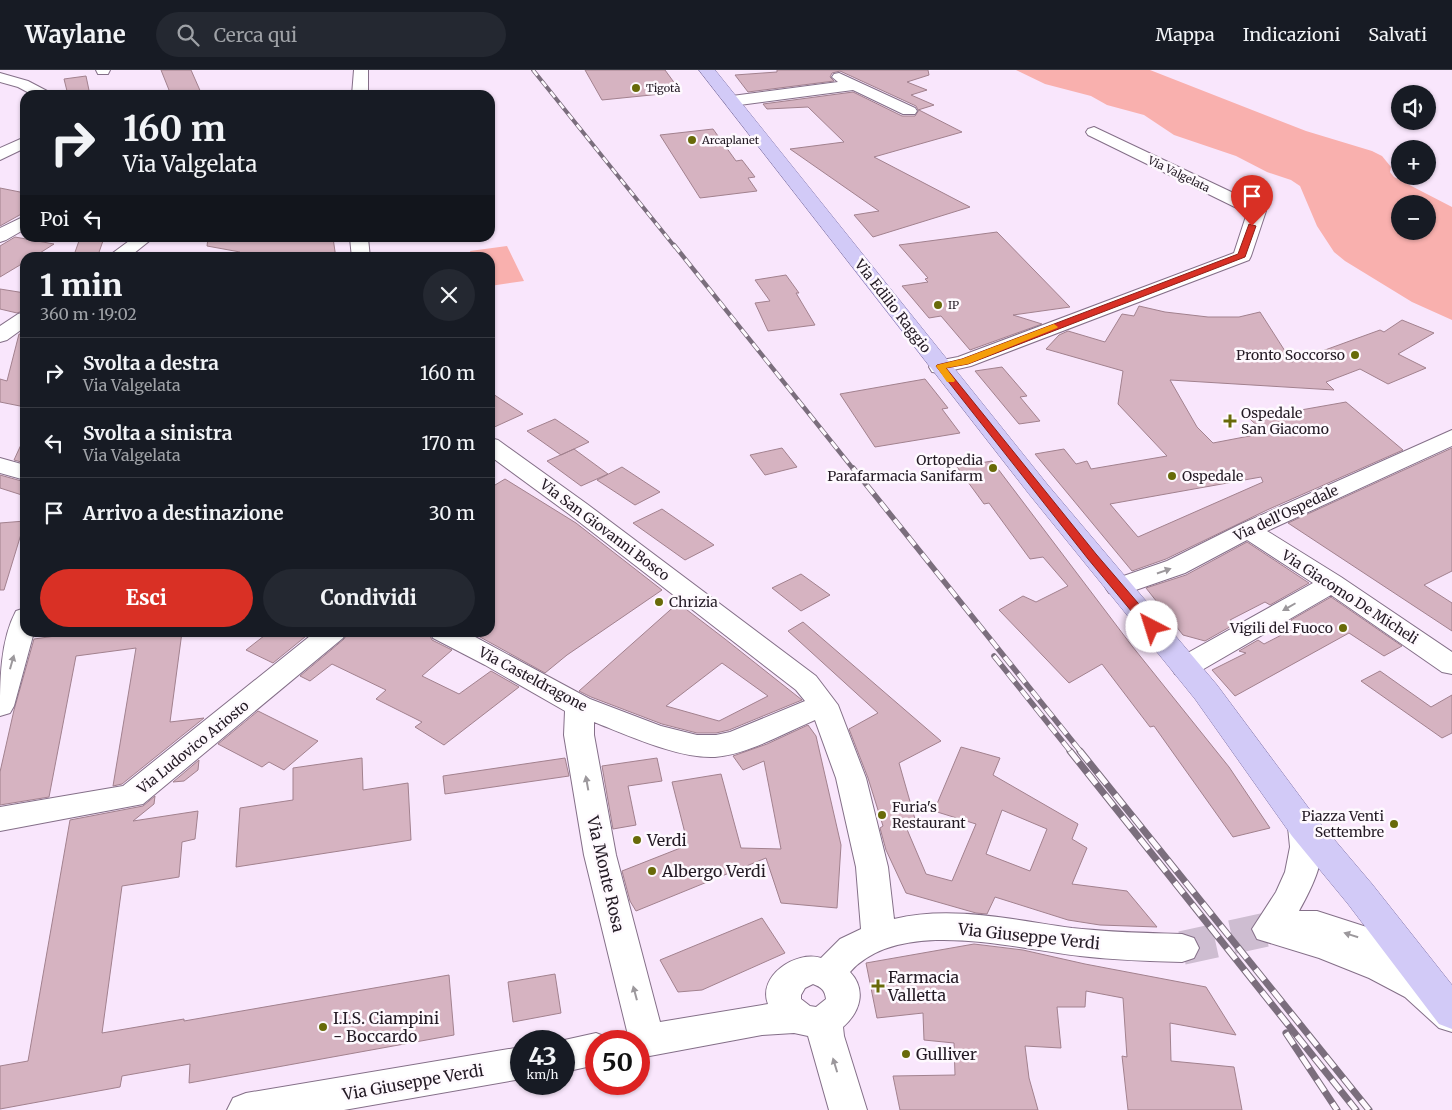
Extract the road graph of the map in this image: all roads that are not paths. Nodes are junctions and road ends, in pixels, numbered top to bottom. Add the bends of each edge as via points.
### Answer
1 (361, 70) edge
2 (831, 70) edge
3 (711, 75) edge
4 (0, 77) edge
5 (853, 86) junction
6 (34, 90) edge
7 (360, 90) edge
8 (732, 101) junction
9 (909, 111) dead end
10 (1094, 132) dead end
11 (8, 134) dead end
12 (20, 136) edge
13 (20, 145) edge
14 (0, 155) edge
15 (138, 242) edge
16 (124, 252) edge
17 (20, 322) edge
18 (0, 336) edge
19 (940, 366) junction
20 (1452, 437) edge
21 (495, 449) edge
22 (0, 466) edge
23 (20, 472) edge
24 (1248, 530) junction
25 (1332, 583) junction
26 (1118, 587) junction
27 (20, 635) edge
28 (328, 637) edge
29 (453, 637) edge
30 (1452, 665) edge
31 (1185, 667) junction
32 (0, 706) edge
33 (580, 706) junction
34 (824, 706) junction
35 (0, 819) edge
36 (1304, 826) junction
37 (878, 928) junction
38 (1269, 929) junction
39 (1182, 948) tunnel mouth
40 (1411, 960) junction
41 (828, 974) junction
42 (802, 1010) junction
43 (1452, 1013) edge
44 (1452, 1017) edge
45 (640, 1030) edge
46 (650, 1040) edge
47 (510, 1066) edge
48 (246, 1110) edge
49 (848, 1110) edge

1 - 7 street
2 - 5 street
3 - 8 main road, Via Edilio Raggio
4 - 6 street
5 - 8 street
5 - 9 street
8 - 19 main road, Via Edilio Raggio
10 - 19 street, Via Valgelata via 1256,211 1242,256 964,362
11 - 12 street
13 - 14 street
15 - 16 street
17 - 18 street
19 - 26 main road, Via Edilio Raggio
20 - 24 street, Via dell'Ospedale
21 - 34 street, Via San Giovanni Bosco via 806,683
22 - 23 street
24 - 25 street, Via Giacomo De Micheli
26 -> 24 street, Via dell'Ospedale via 1176,567
25 - 30 street, Via Giacomo De Micheli
25 -> 31 street
26 - 31 main road, Via Edilio Raggio
32 -> 27 street
28 - 35 street, Via Ludovico Ariosto via 132,796
29 - 33 street, Via Casteldragone
31 - 36 main road, Via Edilio Raggio
33 - 34 street, Via Casteldragone via 653,734 697,746 716,746 737,741
45 -> 33 street, Via Monte Rosa via 600,855 579,735
34 - 37 street, Via San Giovanni Bosco via 851,778 872,867
36 - 38 street via 1306,850 1301,873 1292,895
36 - 40 main road, Via Edilio Raggio
37 - 39 street, Via Giuseppe Verdi via 947,927 1101,945
37 - 41 street, Via Giuseppe Verdi via 849,951
40 -> 38 street via 1395,950 1317,925
38 - 44 street via 1321,944 1369,963 1418,988
40 - 43 main road, Via Edilio Raggio
41 - 42 street via 813,970 790,979
41 - 42 street via 840,985 844,997 840,1009
42 - 46 street
49 -> 42 street via 826,1036
47 - 48 street, Via Giuseppe Verdi

